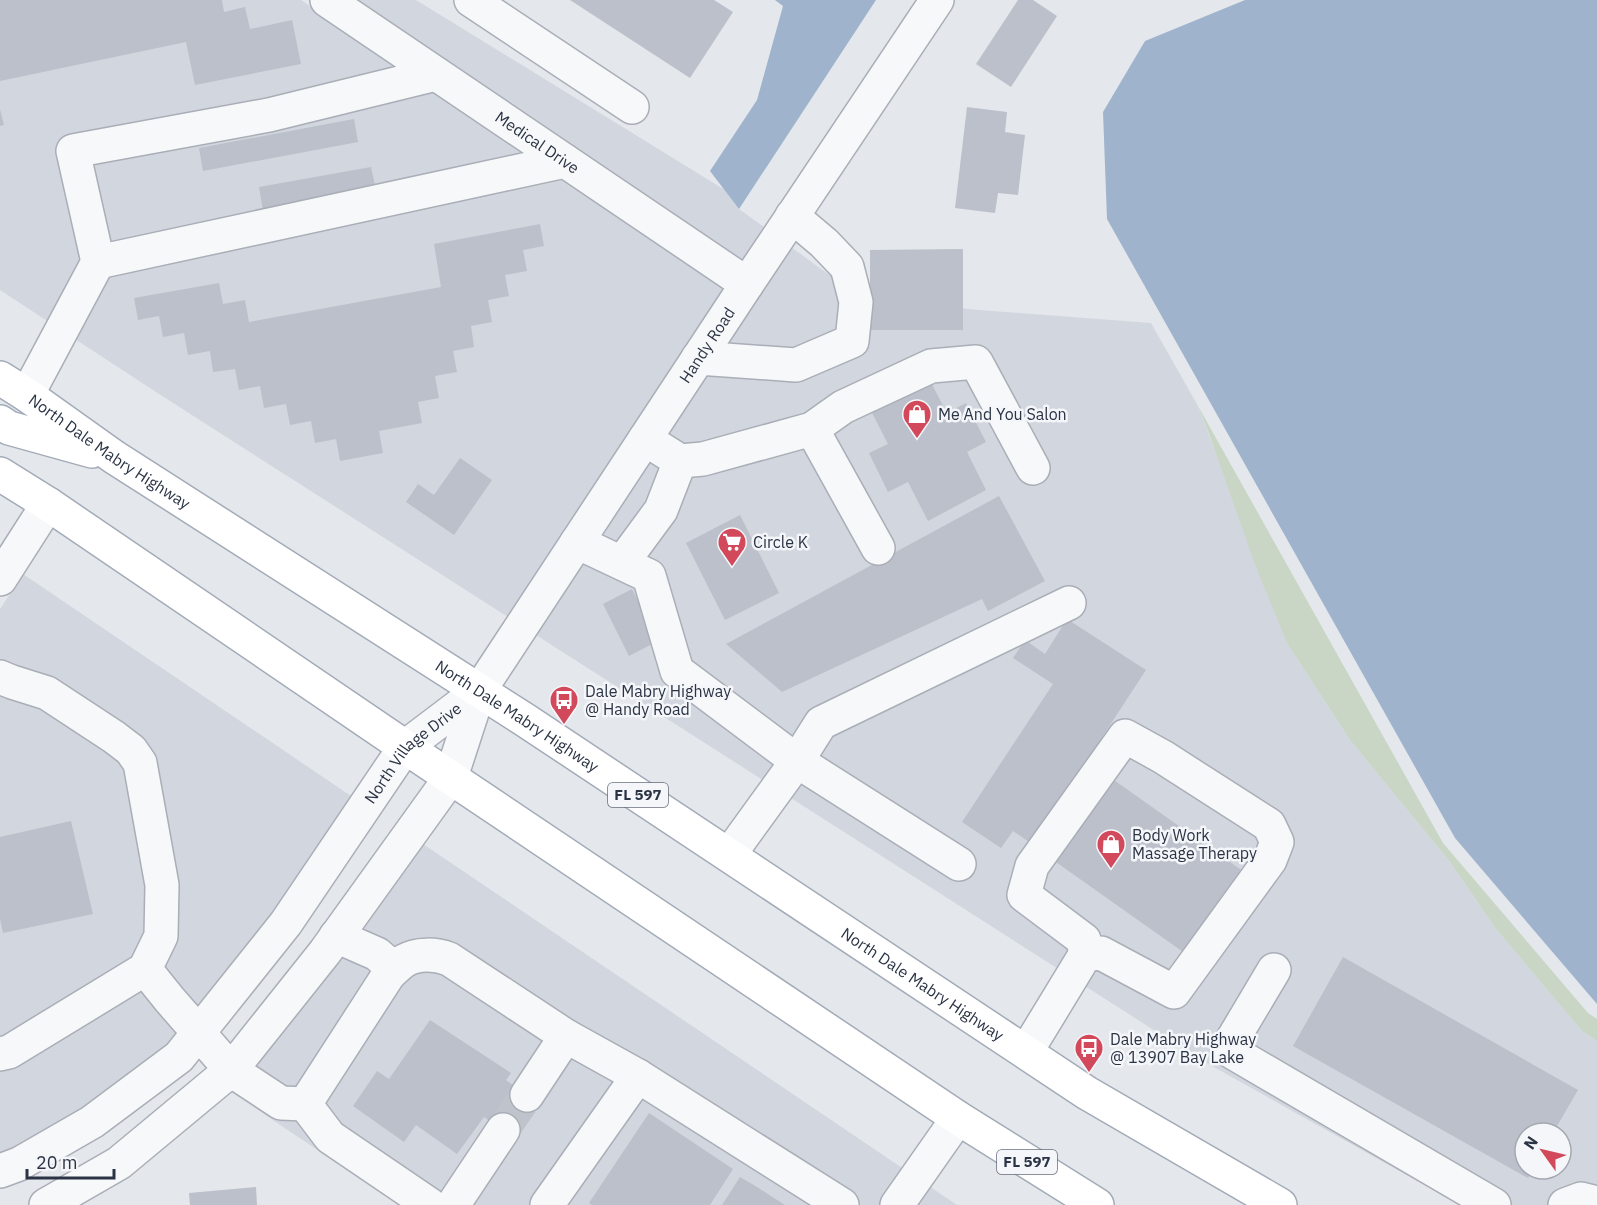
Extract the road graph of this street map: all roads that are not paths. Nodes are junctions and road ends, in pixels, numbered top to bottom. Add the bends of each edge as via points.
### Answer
1 (327, 0) edge
2 (471, 0) edge
3 (937, 0) edge
4 (436, 74) junction
5 (632, 107) dead end
6 (565, 160) junction
7 (792, 216) junction
8 (98, 262) junction
9 (747, 284) junction
10 (698, 358) junction
11 (13, 386) edge
12 (0, 422) edge
13 (812, 429) junction
14 (645, 439) junction
15 (114, 457) junction
16 (680, 460) junction
17 (1033, 468) dead end
18 (0, 474) edge
19 (48, 504) junction
20 (577, 542) junction
21 (878, 548) dead end
22 (622, 563) junction
23 (0, 579) edge
24 (1069, 603) dead end
25 (0, 677) edge
26 (479, 691) junction
27 (405, 747) junction
28 (797, 761) junction
29 (451, 777) junction
30 (729, 855) junction
31 (959, 864) dead end
32 (336, 936) junction
33 (1085, 955) junction
34 (145, 969) junction
35 (1274, 970) dead end
36 (389, 975) junction
37 (199, 1032) junction
38 (566, 1036) junction
39 (1026, 1052) junction
40 (0, 1054) edge
41 (231, 1070) junction
42 (638, 1076) junction
43 (527, 1095) tunnel mouth
44 (305, 1104) junction
45 (958, 1118) junction
46 (503, 1130) tunnel mouth
47 (0, 1171) edge
48 (1597, 1203) edge
49 (46, 1205) edge
50 (430, 1205) edge
51 (453, 1205) edge
52 (547, 1205) edge
53 (842, 1205) edge
54 (897, 1205) edge
55 (1096, 1205) edge
56 (1280, 1205) edge
57 (1494, 1205) edge
58 (1565, 1205) edge

1 - 4 street, Medical Drive
2 - 5 street
3 - 7 street, Handy Road
4 - 6 street, Medical Drive
4 - 8 street via 269,115 73,151
6 - 8 street
6 - 9 street, Medical Drive
7 - 9 street, Handy Road
7 - 10 street via 847,267 856,302 852,341 796,366
8 - 11 street
9 - 10 street, Handy Road
10 - 14 street, Handy Road
11 - 15 main road, North Dale Mabry Highway / FL 597
12 - 15 main road via 9,428
13 - 16 street via 703,459
13 - 17 street via 843,407 931,366 976,362
13 - 21 street
14 - 16 street
14 - 20 street, Handy Road
15 - 26 main road, North Dale Mabry Highway / FL 597
16 - 22 street via 661,510
18 - 19 main road, FL 597
19 - 23 street
19 - 27 main road, FL 597
20 - 22 street
20 - 26 street, Handy Road
22 - 28 street via 649,576 677,671
24 - 28 street via 821,723
25 - 34 street via 47,693 114,736 140,763 162,885 162,936
26 - 27 street, North Village Drive
26 - 29 street, North Village Drive
26 - 30 main road, North Dale Mabry Highway / FL 597
27 - 29 main road, FL 597
27 - 37 street, North Village Drive via 286,923
28 - 30 street
28 - 31 street
29 - 32 street, North Village Drive
29 - 45 main road, FL 597
30 - 39 main road, North Dale Mabry Highway / FL 597
32 - 36 street via 377,954 386,961
32 - 41 street, North Village Drive
33 - 33 street via 1084,940 1024,895 1032,866 1125,736 1269,825 1276,842 1270,860 1174,992 1101,953
33 - 39 street
34 - 37 street
34 - 40 street
35 - 57 street via 1227,1049
36 - 38 street via 405,960 438,955
36 - 44 street
37 - 41 street
37 - 47 street, North Village Drive via 179,1057 92,1122
38 - 42 street
38 - 43 street
39 - 56 main road, North Dale Mabry Highway / FL 597 via 1087,1093
41 - 44 street via 281,1103
41 - 49 street, North Village Drive via 119,1163
42 - 52 street
42 - 53 street
44 - 50 street via 330,1137
45 - 54 street
45 - 55 main road, FL 597
46 - 51 street
48 - 58 street via 1581,1199

